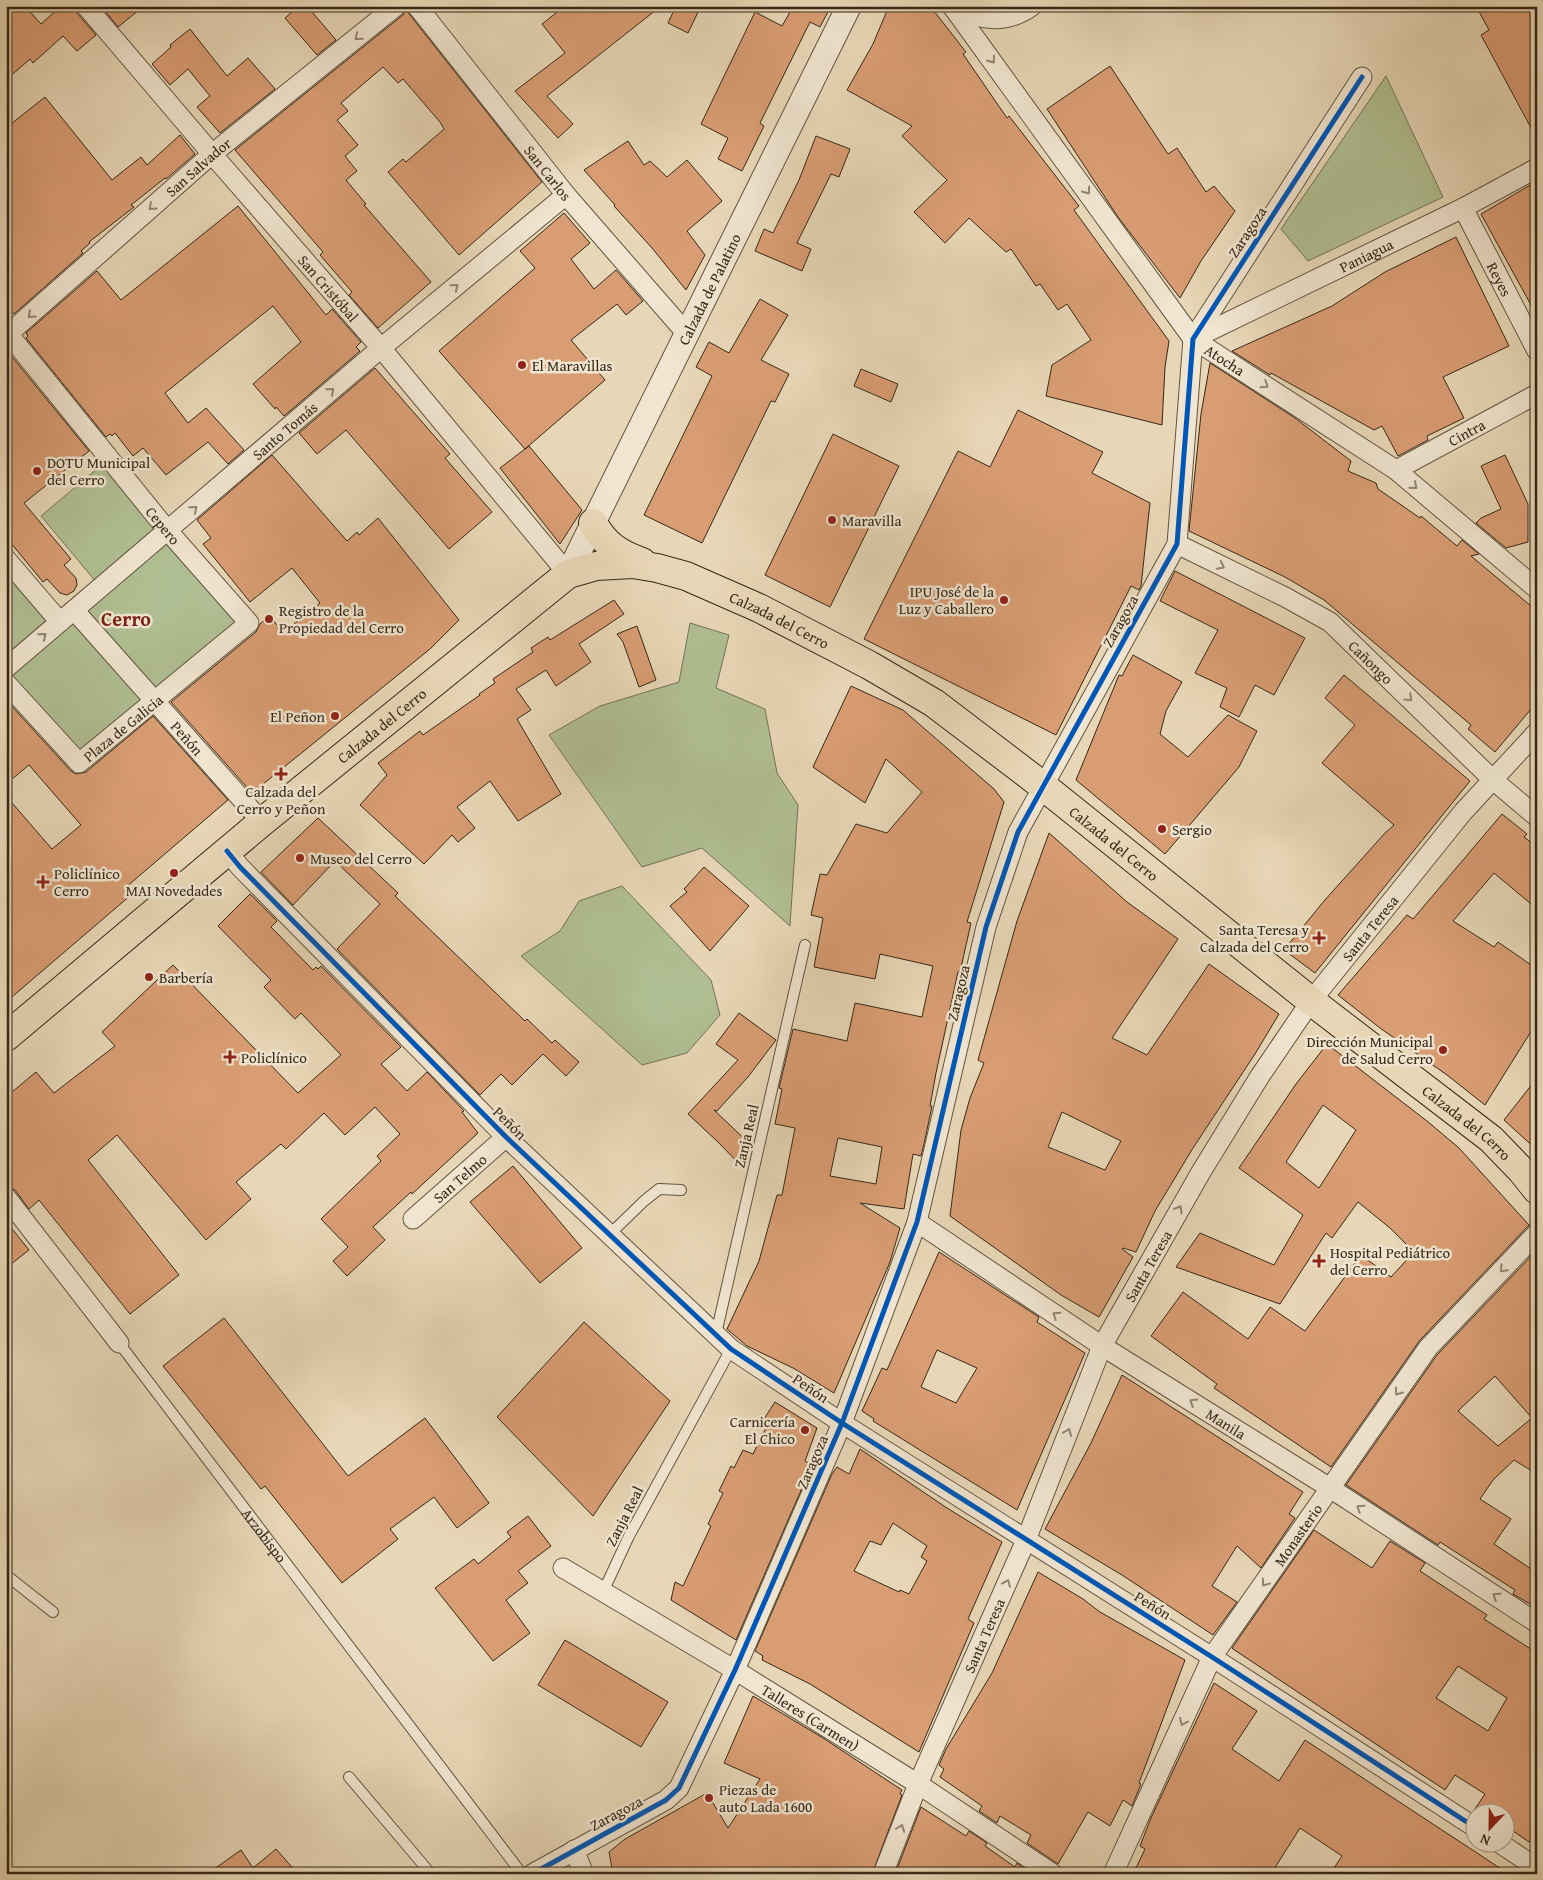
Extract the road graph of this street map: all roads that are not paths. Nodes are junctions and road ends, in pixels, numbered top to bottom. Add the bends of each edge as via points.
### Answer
1 (86, 6) edge
2 (396, 6) edge
3 (417, 6) edge
4 (850, 6) edge
5 (954, 6) edge
6 (1030, 8) edge
7 (976, 39) junction
8 (1362, 77) dead end
9 (212, 154) junction
10 (1537, 168) edge
11 (566, 195) junction
12 (1463, 208) junction
13 (7, 334) edge
14 (687, 334) junction
15 (1193, 338) junction
16 (381, 348) junction
17 (1537, 351) edge
18 (1537, 394) edge
19 (1396, 470) junction
20 (593, 523) junction
21 (168, 531) junction
22 (1178, 544) junction
23 (6, 559) edge
24 (657, 568) junction
25 (568, 574) junction
26 (1537, 589) edge
27 (67, 616) junction
28 (249, 623) joint
29 (6, 668) edge
30 (6, 683) edge
31 (156, 702) junction
32 (1537, 732) edge
33 (1492, 779) junction
34 (1043, 786) junction
35 (1537, 817) edge
36 (262, 822) junction
37 (227, 851) junction
38 (805, 945) dead end
39 (1311, 1001) junction
40 (6, 1037) edge
41 (506, 1137) junction
42 (681, 1190) dead end
43 (1537, 1190) edge
44 (6, 1197) edge
45 (414, 1219) dead end
46 (917, 1222) junction
47 (1537, 1234) edge
48 (609, 1235) junction
49 (716, 1334) junction
50 (119, 1343) joint
51 (1102, 1346) junction
52 (731, 1349) junction
53 (842, 1423) junction
54 (1330, 1488) junction
55 (1026, 1540) junction
56 (563, 1568) dead end
57 (6, 1575) edge
58 (603, 1592) junction
59 (53, 1612) dead end
60 (1537, 1623) edge
61 (1212, 1657) junction
62 (735, 1670) junction
63 (349, 1777) dead end
64 (918, 1784) junction
65 (1466, 1822) edge
66 (574, 1850) junction
67 (1513, 1852) edge
68 (1537, 1868) edge
69 (431, 1874) edge
70 (522, 1874) edge
71 (532, 1874) edge
72 (584, 1874) edge
73 (883, 1874) edge
74 (1053, 1874) edge
75 (1113, 1874) edge
76 (1534, 1874) edge

1 - 9 street, San Cristóbal
2 -> 9 street, San Salvador
3 - 11 street, San Carlos
4 - 14 street, Calzada de Palatino
5 - 6 street via 971,16 989,19 1006,18
5 - 7 street, Atocha
6 - 7 street
7 -> 15 street, Atocha
8 - 15 street, Zaragoza
9 -> 13 street, San Salvador
9 - 16 street, San Cristóbal
10 - 12 street, Paniagua
11 - 14 street, San Carlos
16 -> 11 street, Santo Tomás
12 - 15 street, Paniagua
12 - 17 street, Reyes
13 - 21 street, Cepero
14 - 20 street, Calzada de Palatino
15 -> 19 street, Atocha
15 - 22 street, Zaragoza
21 -> 16 street, Santo Tomás
16 - 25 street, San Cristóbal
18 - 19 street, Cintra
19 -> 26 street, Atocha
20 - 24 main road via 609,545 632,559
20 - 25 street, Calzada de Palatino
21 - 27 street, Santo Tomás
21 - 28 street, Cepero
22 -> 33 street, Cañongo via 1330,622
22 - 34 street, Zaragoza
23 - 27 street, Peñón
24 - 25 main road, Calzada del Cerro via 617,564
24 - 34 main road, Calzada del Cerro via 686,576 759,608 899,681 934,703
25 - 36 main road, Calzada del Cerro
29 -> 27 street, Santo Tomás
27 - 31 street, Peñón
28 - 31 street, Plaza de Galicia
30 - 31 street, Plaza de Galicia via 79,763
31 - 36 street, Peñón
32 - 33 street, Santa Teresa
33 - 35 street, Cañongo
33 - 39 street, Santa Teresa
34 - 39 main road, Calzada del Cerro
34 - 46 street, Zaragoza via 1018,832 986,926
36 - 37 main road, Calzada del Cerro
37 - 40 main road, Calzada del Cerro
37 - 41 street, Peñón
38 - 49 lane, Zanja Real
39 - 43 main road, Calzada del Cerro via 1491,1139
51 -> 39 street, Santa Teresa via 1200,1172
41 - 45 street, San Telmo
41 - 48 street, Peñón
42 - 48 lane via 659,1189
44 - 50 street, Arzobispo
51 -> 46 street, Manila
46 - 53 street, Zaragoza
47 -> 54 street, Monasterio via 1428,1348
48 - 49 street, Peñón
49 - 52 street, Peñón
50 - 70 lane, Arzobispo
54 -> 51 street, Manila
55 -> 51 street, Santa Teresa
52 - 53 street, Peñón
52 - 58 lane, Zanja Real via 629,1536
53 - 55 street, Peñón
53 - 62 street, Zaragoza
60 -> 54 street, Manila
54 -> 61 street, Monasterio
55 - 61 street, Peñón
64 -> 55 street, Santa Teresa
56 - 58 street, Talleres (Carmen)
57 - 59 lane
58 - 62 street, Talleres (Carmen)
61 - 65 street, Peñón
61 -> 75 street, Monasterio
62 - 64 street, Talleres (Carmen)
62 - 66 street, Zaragoza via 679,1788 666,1800
63 - 69 lane
73 -> 64 street, Santa Teresa
64 - 74 street, Talleres (Carmen)
66 - 71 street, Zaragoza
66 - 72 street
67 - 68 street
68 - 76 street

